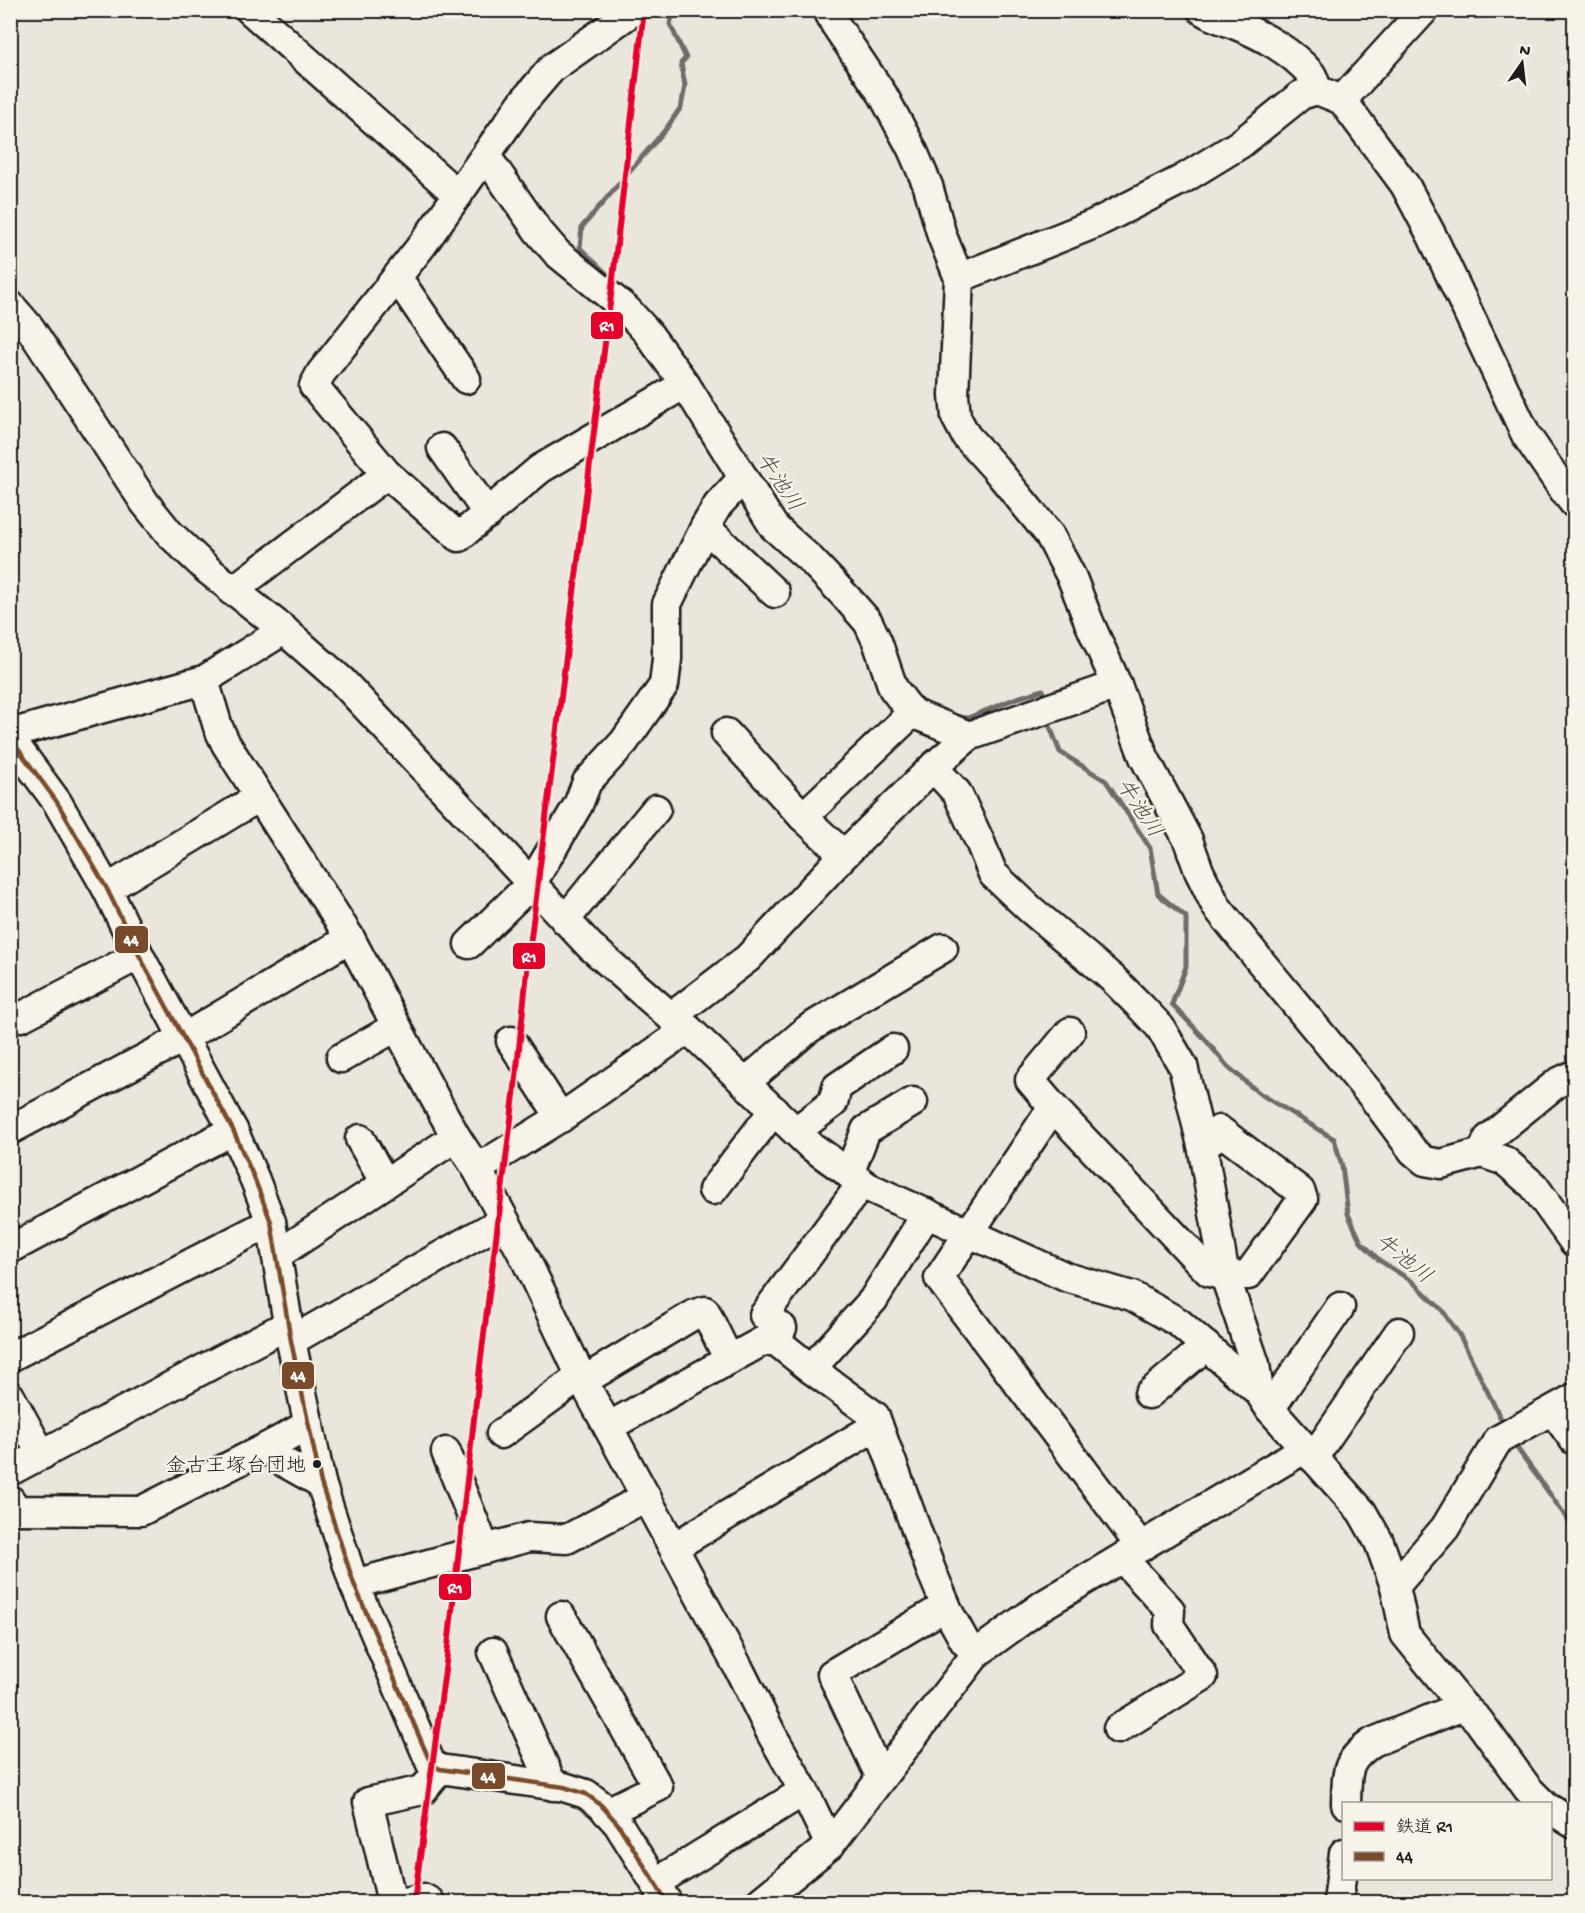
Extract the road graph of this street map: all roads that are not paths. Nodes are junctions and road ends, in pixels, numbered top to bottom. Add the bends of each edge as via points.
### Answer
1 (250, 10) edge
2 (634, 10) edge
3 (828, 10) edge
4 (1202, 10) edge
5 (1424, 10) edge
6 (1330, 95) junction
7 (486, 156) junction
8 (458, 195) junction
9 (397, 277) junction
10 (959, 278) junction
11 (10, 306) edge
12 (466, 379) dead end
13 (685, 384) junction
14 (442, 448) dead end
15 (387, 474) junction
16 (743, 478) junction
17 (1575, 503) edge
18 (488, 514) junction
19 (705, 527) junction
20 (232, 591) junction
21 (776, 593) dead end
22 (284, 630) junction
23 (204, 680) junction
24 (1117, 685) junction
25 (912, 713) junction
26 (726, 733) dead end
27 (10, 736) edge
28 (969, 736) junction
29 (933, 768) junction
30 (259, 797) junction
31 (656, 809) dead end
32 (803, 816) junction
33 (844, 855) junction
34 (532, 883) junction
35 (108, 889) junction
36 (565, 920) junction
37 (350, 938) junction
38 (470, 944) dead end
39 (943, 948) dead end
40 (139, 955) junction
41 (21, 1017) dead end
42 (680, 1023) junction
43 (396, 1026) junction
44 (1070, 1032) dead end
45 (184, 1038) junction
46 (511, 1041) dead end
47 (893, 1049) dead end
48 (341, 1058) dead end
49 (1575, 1075) edge
50 (745, 1083) junction
51 (913, 1102) dead end
52 (1053, 1107) junction
53 (774, 1110) junction
54 (561, 1118) junction
55 (10, 1130) edge
56 (232, 1130) junction
57 (796, 1131) junction
58 (456, 1137) junction
59 (360, 1139) dead end
60 (1203, 1150) junction
61 (1482, 1153) junction
62 (477, 1169) junction
63 (855, 1178) junction
64 (386, 1184) junction
65 (713, 1190) dead end
66 (927, 1214) junction
67 (504, 1220) junction
68 (271, 1222) junction
69 (969, 1232) junction
70 (1575, 1242) edge
71 (10, 1249) edge
72 (277, 1255) junction
73 (1225, 1275) junction
74 (1340, 1307) dead end
75 (1399, 1332) dead end
76 (290, 1333) junction
77 (776, 1341) junction
78 (1206, 1346) junction
79 (10, 1357) edge
80 (729, 1360) junction
81 (811, 1369) junction
82 (582, 1378) junction
83 (1149, 1394) dead end
84 (10, 1396) edge
85 (1265, 1400) junction
86 (1564, 1404) edge
87 (309, 1424) junction
88 (878, 1425) junction
89 (608, 1427) junction
90 (501, 1434) dead end
91 (1575, 1440) edge
92 (275, 1443) junction
93 (446, 1452) dead end
94 (1309, 1453) junction
95 (42, 1455) junction
96 (10, 1471) edge
97 (321, 1483) junction
98 (646, 1497) junction
99 (10, 1500) edge
100 (674, 1547) junction
101 (485, 1549) junction
102 (1131, 1552) junction
103 (354, 1584) junction
104 (1395, 1586) junction
105 (946, 1606) junction
106 (561, 1616) dead end
107 (493, 1652) dead end
108 (977, 1653) junction
109 (1463, 1706) junction
110 (1118, 1729) dead end
111 (440, 1769) junction
112 (881, 1778) junction
113 (553, 1786) junction
114 (804, 1791) junction
115 (1346, 1802) edge
116 (1542, 1802) edge
117 (1552, 1810) edge
118 (608, 1812) junction
119 (1575, 1824) edge
120 (830, 1845) junction
121 (1342, 1869) edge
122 (661, 1893) edge
123 (392, 1902) edge
124 (405, 1902) edge
125 (430, 1902) edge
126 (760, 1902) edge
127 (1338, 1902) edge

1 - 8 street
2 - 7 street via 552,68 522,102
3 - 10 street via 884,95 912,149
4 - 6 street via 1269,41 1312,74
5 - 6 street
6 - 10 street via 1301,94 1240,144 1183,179 1094,224
6 - 17 street via 1405,184 1526,435
7 - 8 street
7 - 13 street via 538,231 558,253 627,310
8 - 9 street
9 - 12 street
9 - 15 street via 314,386
10 - 24 street via 956,417 966,436 1049,534
11 - 20 street via 30,328 145,503 170,534
13 - 16 street
13 - 18 street via 540,469
14 - 18 street
15 - 18 street via 459,537
15 - 20 street
16 - 19 street via 718,505
16 - 25 street via 774,527 811,560 868,622 892,688
19 - 21 street
19 - 34 street via 668,604 664,685 624,742 587,782 578,805
20 - 22 street
22 - 23 street
22 - 34 street via 350,688
23 - 27 street
23 - 30 street via 222,735
24 - 28 street
24 - 61 street via 1144,757 1188,840 1216,906 1413,1150 1425,1161 1441,1164
25 - 28 street
25 - 32 street
26 - 32 street
27 - 35 street via 57,802
28 - 29 street
29 - 33 street
29 - 60 street via 957,793 993,874 1112,978 1160,1027 1183,1066
30 - 35 street
30 - 37 street
31 - 36 street
32 - 33 street
33 - 42 street via 748,958
34 - 36 street
34 - 38 street
35 - 40 street
36 - 42 street
37 - 43 street
37 - 45 street
39 - 50 street via 808,1029
40 - 41 street
40 - 45 street
42 - 50 street
42 - 54 street
43 - 48 street
43 - 58 street
44 - 52 street via 1030,1080
45 - 55 street
45 - 56 street
46 - 54 street
47 - 57 street via 837,1087 833,1103
49 - 61 street via 1557,1083 1488,1139
50 - 53 street
51 - 63 street via 866,1130
52 - 69 street
52 - 73 street via 1209,1272
53 - 57 street
53 - 65 street
54 - 62 street
56 - 68 street
56 - 71 street
57 - 63 street
58 - 62 street
58 - 64 street
59 - 64 street
60 - 73 street
60 - 73 street via 1219,1130 1300,1191 1303,1199 1248,1275
61 - 70 street via 1505,1161 1534,1186
62 - 67 street
63 - 66 street
63 - 77 street via 764,1315 782,1328
64 - 72 street
66 - 69 street
66 - 81 street via 873,1300
67 - 76 street
67 - 82 street
68 - 72 street
68 - 79 street
69 - 78 street via 1066,1277 1132,1296 1178,1322
69 - 102 street via 939,1278
72 - 76 street
73 - 85 street
74 - 85 street
75 - 94 street
76 - 87 street
76 - 95 street
77 - 80 street via 763,1341
77 - 81 street
78 - 83 street
78 - 85 street
80 - 82 street via 705,1311
80 - 89 street
81 - 88 street via 875,1416
82 - 89 street
82 - 90 street
84 - 95 street
85 - 94 street
86 - 91 street
86 - 104 street via 1498,1440 1445,1528
87 - 92 street
87 - 97 street
88 - 100 street
88 - 105 street
89 - 98 street
92 - 97 street via 280,1460
92 - 99 street via 141,1511 17,1510
93 - 101 street
94 - 102 street
94 - 104 street via 1362,1512 1379,1542
95 - 96 street
97 - 103 street
98 - 100 street
98 - 101 street via 567,1539 529,1537
100 - 114 street
101 - 103 street
102 - 108 street via 1043,1605
102 - 110 street via 1170,1610 1169,1625 1203,1677
103 - 111 street via 431,1764
104 - 109 street via 1405,1634
105 - 108 street via 965,1642
105 - 112 street via 832,1674
106 - 118 street via 658,1786
107 - 113 street
108 - 112 street
109 - 115 street via 1360,1750 1348,1771
109 - 116 street
111 - 113 street
111 - 123 street via 423,1790 368,1802
112 - 120 street
113 - 118 street via 586,1794
114 - 120 street
114 - 122 street
117 - 119 street
118 - 122 street
120 - 126 street
121 - 127 street
124 - 125 street via 423,1898

